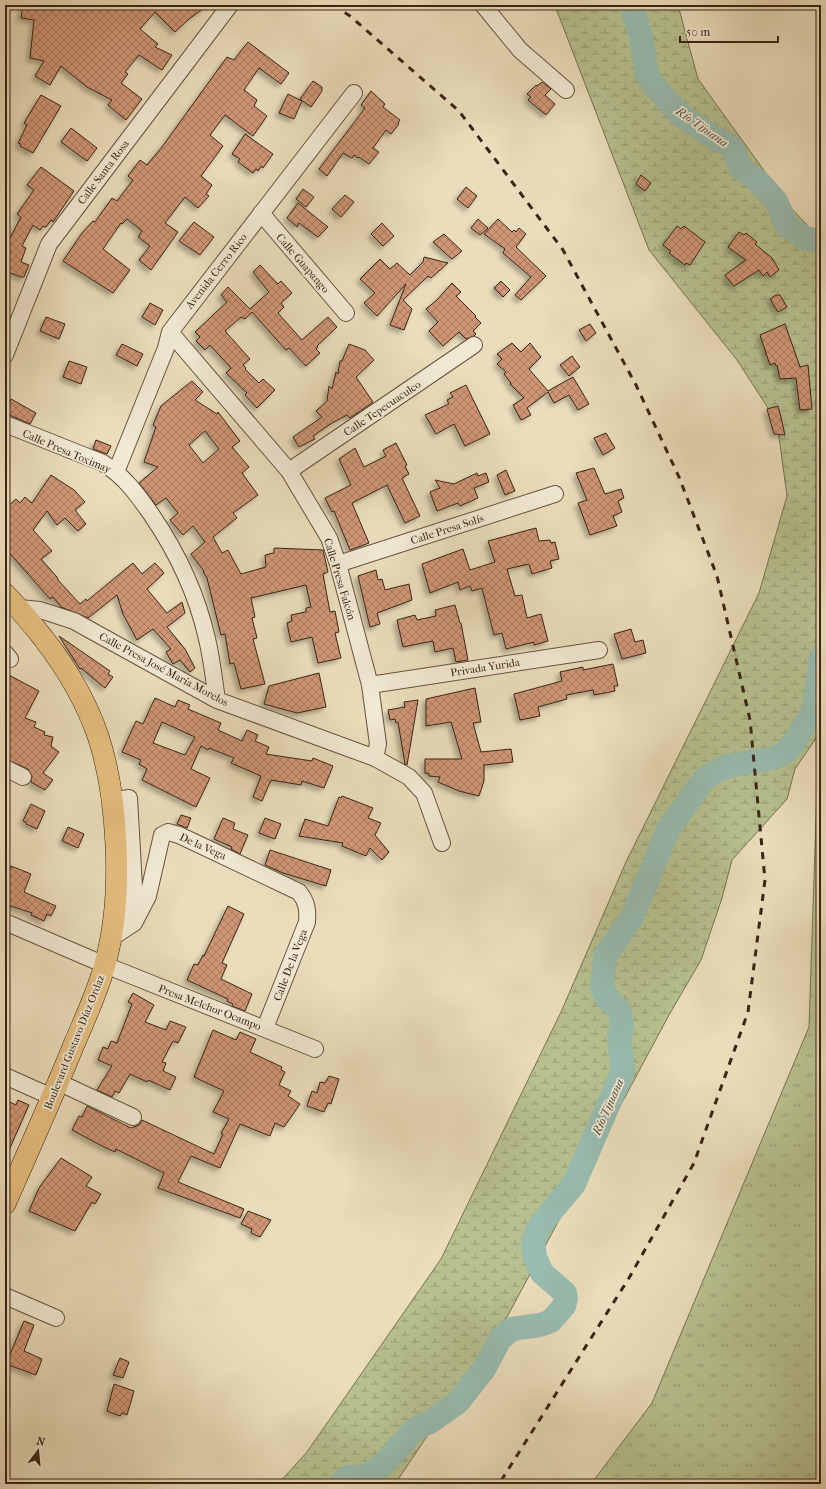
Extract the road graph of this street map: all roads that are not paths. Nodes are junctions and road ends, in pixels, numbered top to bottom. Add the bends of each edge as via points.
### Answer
1 (230, 5) edge
2 (483, 5) edge
3 (566, 90) dead end
4 (354, 93) dead end
5 (261, 213) junction
6 (346, 313) dead end
7 (170, 332) junction
8 (474, 345) dead end
9 (5, 355) edge
10 (5, 424) edge
11 (289, 471) junction
12 (116, 472) junction
13 (555, 494) dead end
14 (338, 564) junction
15 (12, 601) edge
16 (599, 650) dead end
17 (370, 685) junction
18 (217, 700) junction
19 (375, 758) junction
20 (5, 768) edge
21 (23, 777) dead end
22 (114, 800) junction
23 (442, 843) dead end
24 (305, 900) joint
25 (5, 922) edge
26 (130, 926) junction
27 (111, 938) junction
28 (105, 966) junction
29 (265, 1028) junction
30 (315, 1050) dead end
31 (5, 1076) edge
32 (55, 1090) junction
33 (133, 1117) dead end
34 (5, 1204) edge
35 (5, 1296) edge
36 (56, 1318) dead end

1 - 9 street, Calle Santa Rosa via 49,244
2 - 3 street via 520,50
4 - 5 street, Avenida Cerro Rico
5 - 6 street, Calle Guapango
5 - 7 street, Avenida Cerro Rico
7 - 11 street, Calle Presa Falcón
7 - 12 street, Avenida Cerro Rico via 166,348
8 - 11 street, Calle Tepecuaculco
10 - 12 street, Calle Presa Toximay via 103,464
11 - 14 street, Calle Presa Falcón via 321,522
12 - 18 street, Calle Presa Toximay via 142,501 186,574 207,638
13 - 14 street, Calle Presa Solís
14 - 17 street, Calle Presa Falcón
15 - 18 street, Calle Presa José María Morelos via 74,621
15 - 22 main road, Boulevard Gustavo Díaz Ordaz via 61,662 91,715 106,761
16 - 17 street, Privada Yurida
17 - 19 street, Calle Presa Falcón via 378,744
18 - 19 street, Calle Presa José María Morelos
19 - 23 street, Calle Presa José María Morelos via 409,777 419,786 424,793
20 - 21 street
22 - 26 street via 129,798 134,887
22 - 27 main road, Boulevard Gustavo Díaz Ordaz via 117,872 116,906
24 - 26 street, De la Vega via 299,892 288,886 168,832 162,834 148,896
24 - 29 street, Calle De la Vega via 308,910 307,922
25 - 28 street, Presa Melchor Ocampo
26 - 27 street, De la Vega
27 - 28 main road, Boulevard Gustavo Díaz Ordaz
28 - 29 street, Presa Melchor Ocampo
28 - 32 main road, Boulevard Gustavo Díaz Ordaz
29 - 30 street, Presa Melchor Ocampo
31 - 32 street
32 - 33 street
32 - 34 main road, Boulevard Gustavo Díaz Ordaz
35 - 36 street

